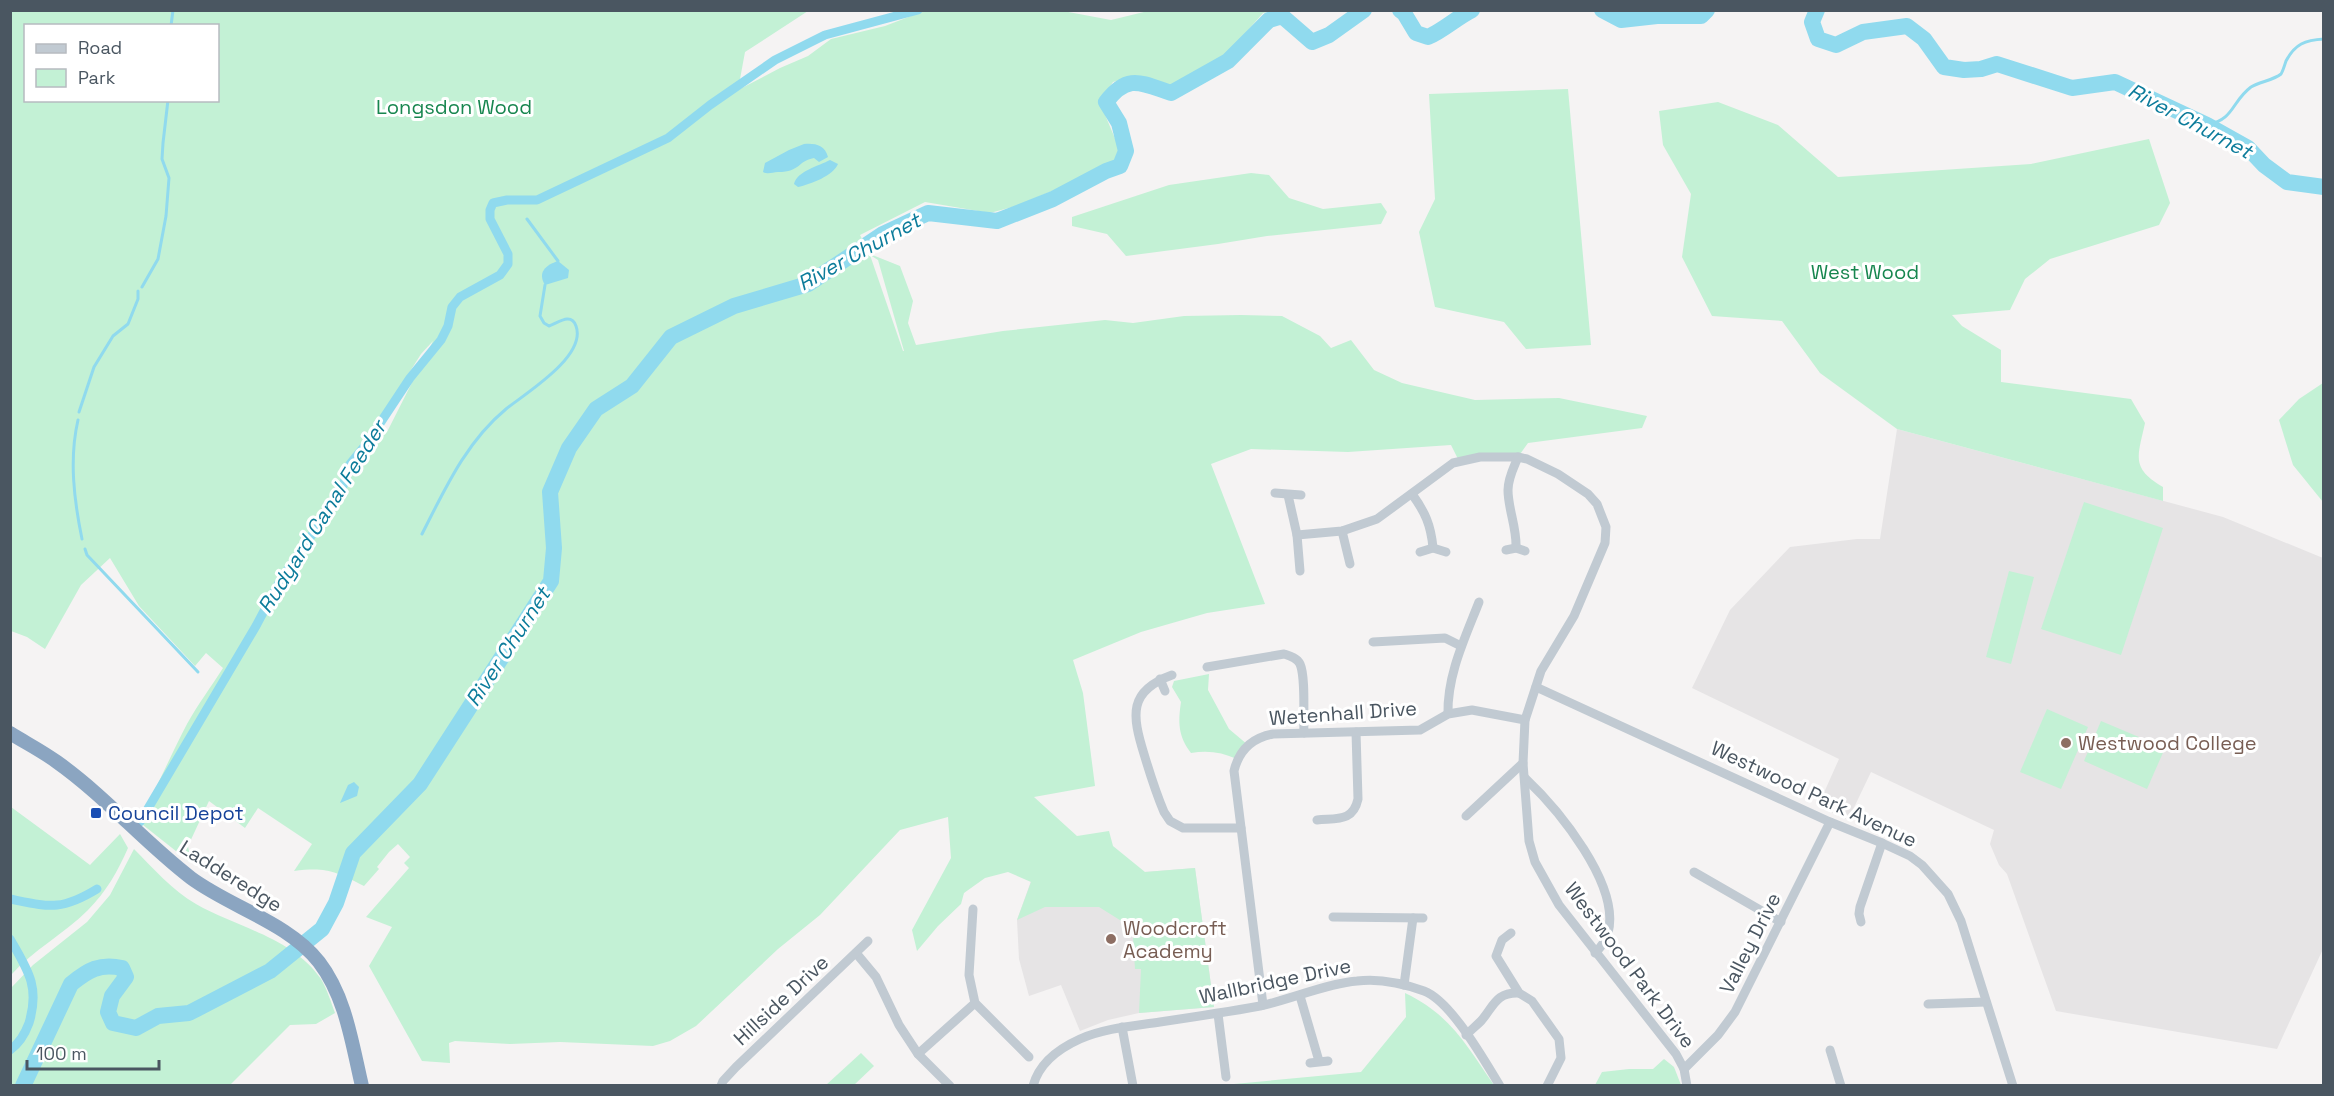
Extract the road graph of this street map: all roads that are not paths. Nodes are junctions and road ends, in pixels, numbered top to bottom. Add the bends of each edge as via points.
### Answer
1 (1518, 457) junction
2 (1275, 493) dead end
3 (1412, 494) junction
4 (1288, 495) junction
5 (1301, 495) dead end
6 (1342, 531) junction
7 (1297, 535) junction
8 (1433, 548) junction
9 (1506, 550) dead end
10 (1420, 552) dead end
11 (1446, 552) dead end
12 (1350, 564) dead end
13 (1300, 571) dead end
14 (1479, 602) dead end
15 (1373, 642) dead end
16 (1461, 646) junction
17 (1207, 667) dead end
18 (1172, 675) dead end
19 (1160, 679) junction
20 (1536, 687) junction
21 (1165, 691) dead end
22 (1448, 714) junction
23 (1524, 720) junction
24 (1356, 732) junction
25 (10, 733) edge
26 (1304, 733) junction
27 (1523, 763) junction
28 (1525, 778) junction
29 (1466, 816) dead end
30 (1317, 820) dead end
31 (1830, 822) junction
32 (1241, 828) junction
33 (1882, 843) junction
34 (1694, 872) dead end
35 (972, 909) dead end
36 (1333, 918) dead end
37 (1781, 922) junction
38 (1861, 922) dead end
39 (1510, 933) dead end
40 (868, 941) dead end
41 (856, 953) junction
42 (1595, 953) junction
43 (1404, 985) junction
44 (1519, 993) junction
45 (1300, 996) junction
46 (1986, 1002) junction
47 (975, 1003) junction
48 (1928, 1004) dead end
49 (1263, 1005) junction
50 (1218, 1014) junction
51 (1122, 1027) junction
52 (1466, 1035) junction
53 (1830, 1050) dead end
54 (918, 1054) junction
55 (1029, 1057) dead end
56 (1319, 1061) dead end
57 (1684, 1069) junction
58 (1226, 1077) dead end
59 (362, 1086) edge
60 (721, 1086) edge
61 (950, 1086) edge
62 (1033, 1086) edge
63 (1133, 1086) edge
64 (1500, 1086) edge
65 (1547, 1086) edge
66 (1686, 1086) edge
67 (1840, 1086) edge
68 (2013, 1086) edge

1 - 3 street, Westwood Park Drive via 1480,457 1453,463
1 - 9 street via 1508,490 1521,550
1 - 20 street, Westwood Park Drive via 1558,474 1588,494 1597,504 1606,527 1605,543 1574,616 1541,671
2 - 4 street
3 - 6 street, Westwood Park Drive via 1377,519
3 - 8 street via 1430,522
4 - 5 street
4 - 7 street
6 - 7 street, Westwood Park Drive
6 - 12 street
7 - 13 street
8 - 10 street
8 - 11 street
14 - 16 street
15 - 16 street via 1445,638
16 - 22 street
17 - 26 street via 1284,654 1296,659 1302,675
18 - 19 street
19 - 21 street
19 - 32 street via 1143,692 1135,719 1164,812 1170,821 1183,828
20 - 23 street, Westwood Park Drive
20 - 31 street, Westwood Park Avenue
22 - 23 street, Wetenhall Drive via 1472,710
22 - 24 street, Wetenhall Drive via 1420,730
23 - 27 street, Westwood Park Drive
24 - 26 street, Wetenhall Drive
24 - 30 street via 1356,808 1346,817
25 - 59 highway, Ladderedge via 57,762 192,879 293,937 318,961 345,1013
26 - 32 street, Wetenhall Drive via 1262,736 1240,754 1234,771
27 - 28 street, Westwood Park Drive
27 - 29 street
28 - 42 street, Westwood Park Drive via 1529,841 1535,862 1559,905
28 - 42 street via 1572,830 1602,884 1610,924 1604,943
31 - 33 street, Westwood Park Avenue
31 - 37 street, Valley Drive
32 - 49 street, Wetenhall Drive
33 - 38 street via 1860,907
33 - 46 street, Westwood Park Avenue via 1922,865 1948,894 1961,921
34 - 37 street
35 - 47 street via 969,975
36 - 43 street via 1418,918
37 - 57 street, Valley Drive via 1731,1018
39 - 44 street via 1502,940 1496,956
40 - 41 street, Hillside Drive
41 - 54 street via 876,977
41 - 60 street, Hillside Drive via 736,1067
42 - 57 street, Westwood Park Drive via 1676,1053
43 - 45 street, Wallbridge Drive via 1356,981
43 - 52 street, Wallbridge Drive via 1440,1000
44 - 52 street via 1507,993 1496,1001
44 - 65 street via 1532,1002 1559,1039 1561,1058
45 - 49 street, Wallbridge Drive
45 - 56 street
46 - 48 street
46 - 68 street, Westwood Park Avenue
47 - 54 street
47 - 55 street
49 - 50 street, Wallbridge Drive
50 - 51 street, Wallbridge Drive
50 - 58 street
51 - 62 street, Wallbridge Drive via 1083,1038 1056,1053 1043,1065
51 - 63 street
52 - 64 street, Wallbridge Drive
53 - 67 street
54 - 61 street
57 - 66 street, Westwood Park Drive

